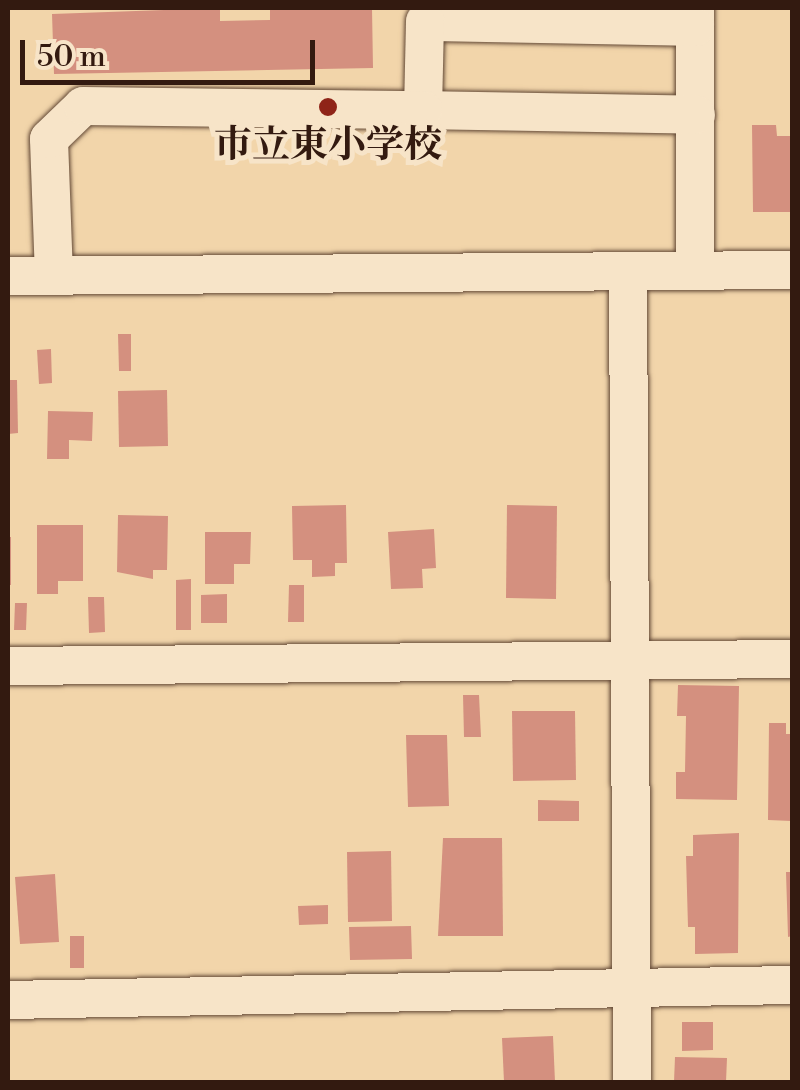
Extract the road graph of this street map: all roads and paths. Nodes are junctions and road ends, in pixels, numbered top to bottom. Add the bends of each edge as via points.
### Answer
1 (424, 15) edge
2 (695, 17) edge
3 (423, 110) junction
4 (696, 115) junction
5 (628, 270) junction
6 (696, 270) junction
7 (792, 270) edge
8 (8, 276) edge
9 (54, 276) junction
10 (792, 659) edge
11 (630, 660) junction
12 (8, 666) edge
13 (792, 985) edge
14 (632, 986) junction
15 (8, 1000) edge
16 (632, 1082) edge

1 - 2 street
1 - 3 street
2 - 4 street
3 - 4 street
3 - 9 street via 83,106 49,138
4 - 6 street
5 - 6 street
5 - 9 street
5 - 11 street
6 - 7 street
8 - 9 street
10 - 11 street
11 - 12 street
11 - 14 street
13 - 14 street
14 - 15 street
14 - 16 street

